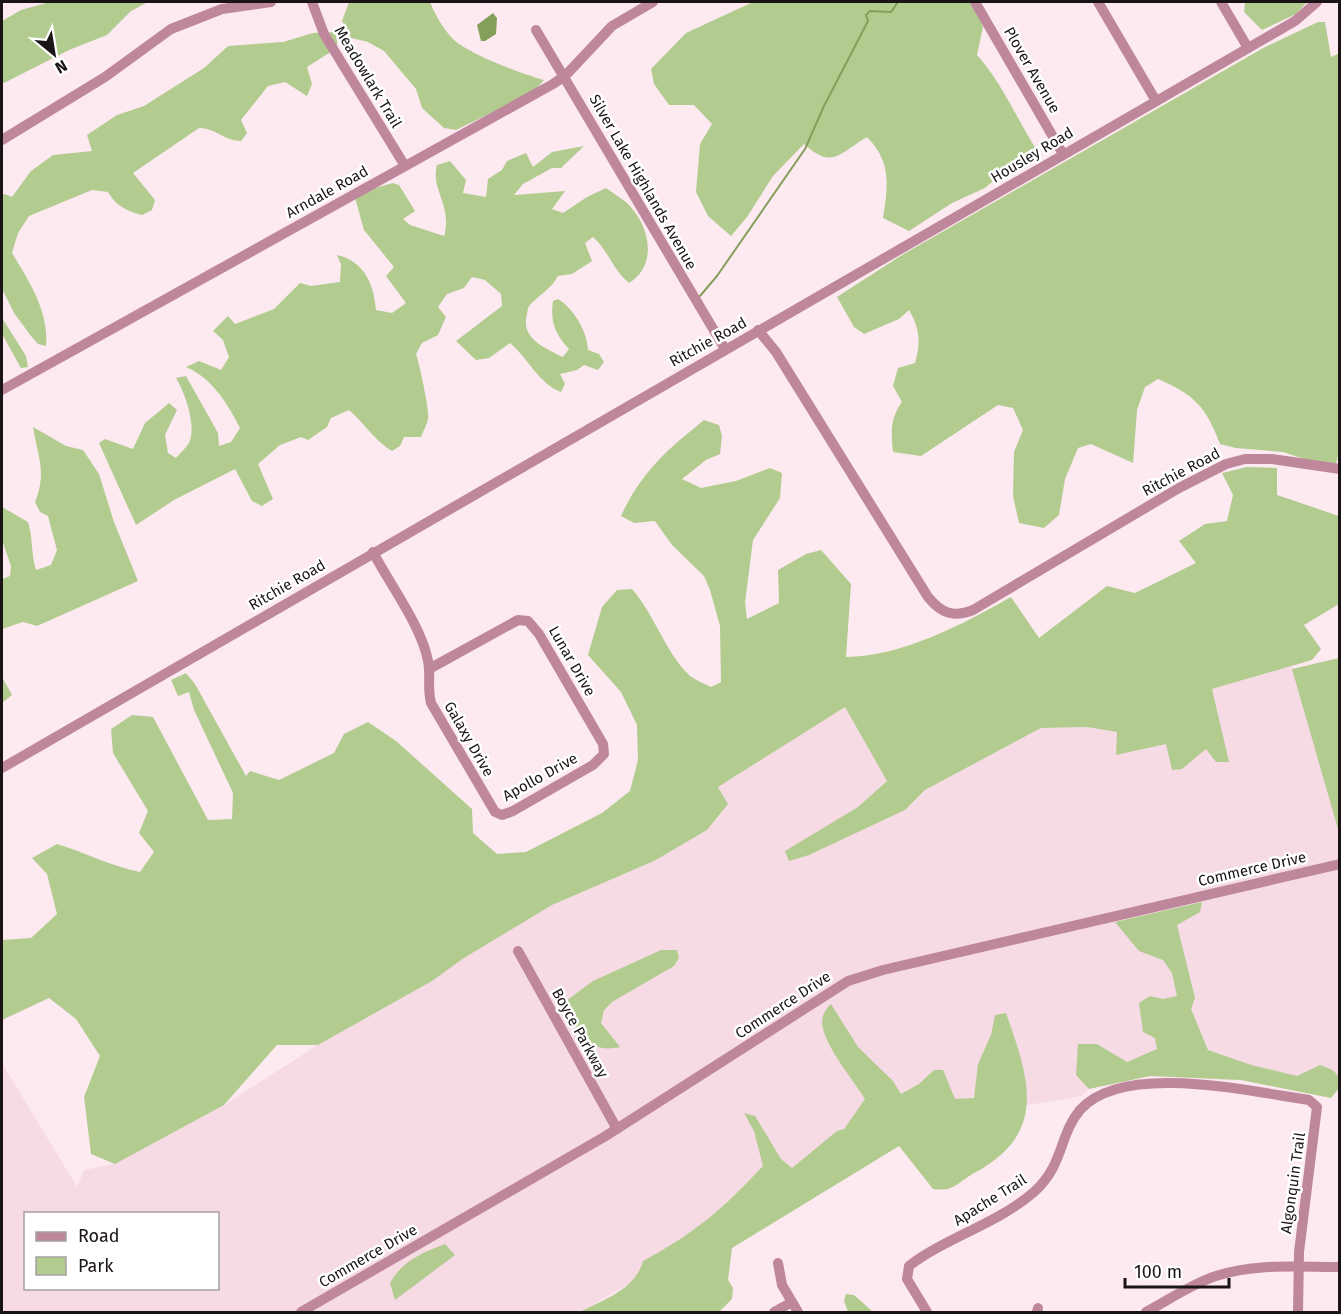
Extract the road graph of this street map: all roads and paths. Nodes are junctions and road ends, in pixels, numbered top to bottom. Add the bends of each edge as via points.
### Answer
1 (271, 2) edge
2 (312, 2) edge
3 (652, 2) edge
4 (975, 2) edge
5 (1098, 2) edge
6 (1221, 2) edge
7 (1317, 2) edge
8 (536, 30) dead end
9 (1248, 48) junction
10 (565, 76) junction
11 (1156, 101) junction
12 (2, 140) edge
13 (1063, 154) junction
14 (405, 166) junction
15 (758, 330) junction
16 (725, 349) junction
17 (2, 390) edge
18 (1340, 470) edge
19 (373, 552) junction
20 (429, 669) junction
21 (602, 756) joint
22 (2, 768) edge
23 (490, 807) joint
24 (1340, 864) edge
25 (518, 951) dead end
26 (1307, 1100) joint
27 (617, 1129) junction
28 (778, 1263) dead end
29 (1298, 1267) junction
30 (1340, 1267) edge
31 (792, 1302) junction
32 (301, 1312) edge
33 (774, 1312) edge
34 (798, 1312) edge
35 (927, 1312) edge
36 (1146, 1312) edge
37 (1298, 1312) edge

1 - 12 street via 222,9 187,21
2 - 14 street, Meadowlark Trail via 324,34
3 - 10 street, Arndale Road via 612,26
4 - 13 street, Plover Avenue
5 - 11 street
6 - 9 street
7 - 9 street, Housley Road via 1295,21
8 - 10 street, Silver Lake Highlands Avenue
9 - 11 street, Housley Road
10 - 14 street, Arndale Road
10 - 16 street, Silver Lake Highlands Avenue
11 - 13 street, Housley Road
13 - 15 street, Housley Road
14 - 17 street, Arndale Road
15 - 16 street, Ritchie Road
15 - 18 street, Ritchie Road via 776,352 928,597 952,615 973,610 1226,464 1272,459
16 - 19 street, Ritchie Road
19 - 20 street, Galaxy Drive via 423,643
19 - 22 street, Ritchie Road
20 - 21 street, Lunar Drive via 518,620 532,623 603,744
20 - 23 street, Galaxy Drive via 431,703
21 - 23 street, Apollo Drive via 593,765 506,814 498,814
24 - 27 street, Commerce Drive via 863,975 832,990
25 - 27 street, Boyce Parkway
26 - 29 street, Algonquin Trail via 1316,1104 1319,1113
26 - 35 street, Apache Trail via 1172,1082 1132,1086 1097,1096 1075,1117 1056,1164 1035,1191 909,1266 907,1278
27 - 32 street, Commerce Drive
28 - 31 street via 778,1274
29 - 30 street
29 - 36 street via 1245,1269 1217,1276
29 - 37 street, Algonquin Trail
31 - 33 street
31 - 34 street

